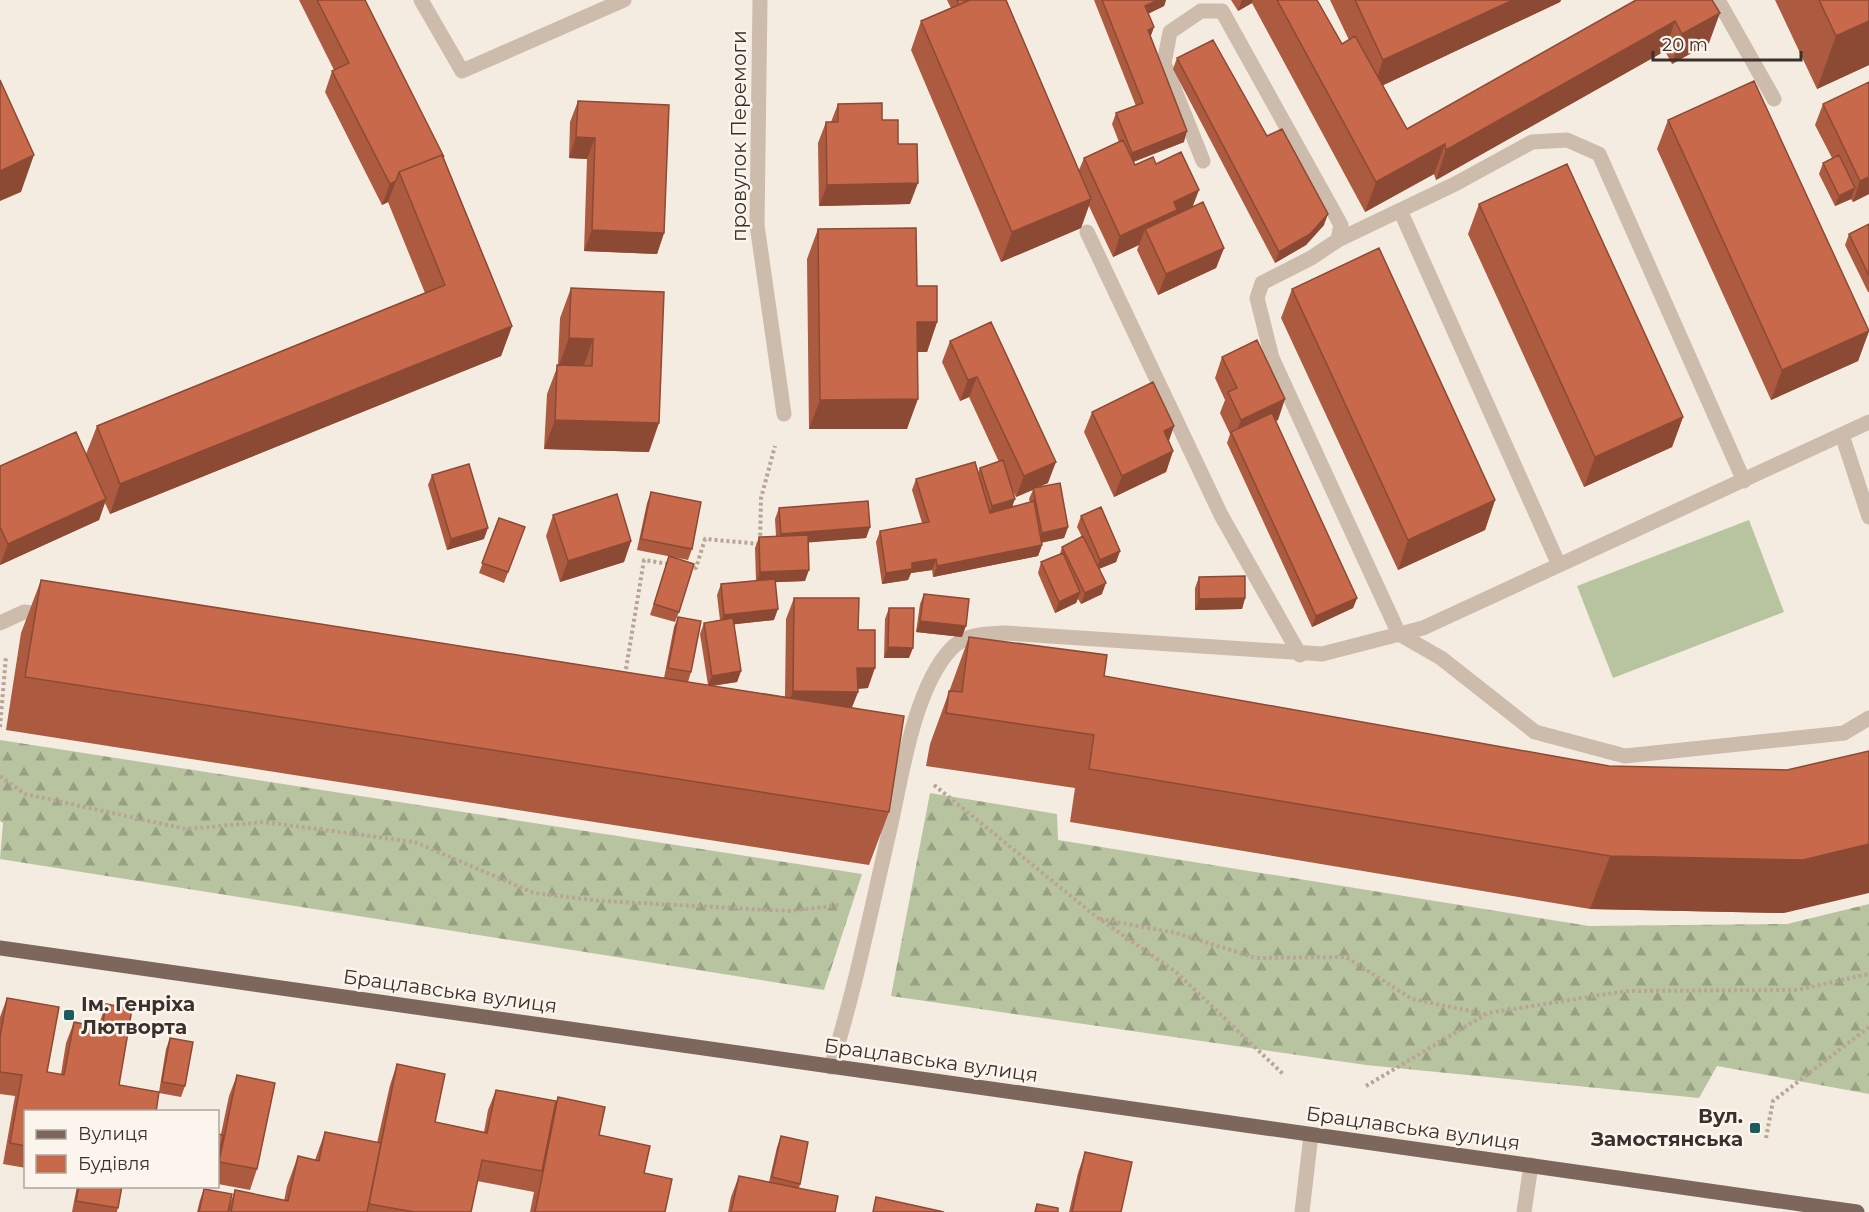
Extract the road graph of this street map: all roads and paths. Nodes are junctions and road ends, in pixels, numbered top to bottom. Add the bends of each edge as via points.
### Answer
1 (421, 0) edge
2 (624, 0) edge
3 (760, 0) edge
4 (1718, 0) edge
5 (1774, 99) dead end
6 (1203, 161) dead end
7 (1400, 210) junction
8 (1087, 232) edge
9 (1338, 240) junction
10 (784, 414) joint
11 (1869, 423) edge
12 (1842, 435) junction
13 (1744, 481) junction
14 (1869, 517) edge
15 (675, 565) edge
16 (1559, 565) junction
17 (686, 566) edge
18 (59, 617) edge
19 (5, 620) edge
20 (1399, 634) junction
21 (1300, 655) junction
22 (624, 683) edge
23 (1869, 718) edge
24 (0, 727) edge
25 (905, 762) junction
26 (0, 776) edge
27 (873, 900) junction
28 (1098, 918) junction
29 (0, 948) edge
30 (1869, 974) edge
31 (1486, 1014) junction
32 (1869, 1027) edge
33 (831, 1067) junction
34 (1283, 1074) dead end
35 (1366, 1086) dead end
36 (1311, 1135) junction
37 (1766, 1138) dead end
38 (1531, 1166) junction
39 (1302, 1212) edge
40 (1524, 1212) edge
41 (1857, 1212) edge

1 - 2 street via 462,71
3 - 10 street, провулок Перемоги via 757,225
4 - 5 street
6 - 9 street via 1164,63 1170,32 1201,11 1222,11 1341,225
7 - 9 street
7 - 13 street via 1532,142 1567,140 1599,154
7 - 16 street
8 - 21 street via 1221,515
9 - 20 street via 1262,282 1257,298 1272,358
10 - 17 path via 761,498 760,544 705,538 696,568
11 - 12 street
12 - 13 street
12 - 14 street
13 - 16 street
15 - 22 path via 644,560
16 - 20 street via 1423,628
18 - 19 street via 24,612
19 - 24 path
20 - 21 street via 1322,654
20 - 23 street via 1441,658 1535,732 1625,756 1844,733
21 - 25 street via 1006,633 974,635 952,647 934,671 905,734
25 - 27 street
25 - 28 path
26 - 27 path via 25,794 186,829 264,822 415,842 534,892 601,901 790,911
27 - 33 street
28 - 31 path via 1176,933 1256,958 1346,957 1412,999
28 - 34 path via 1176,972
29 - 33 main road, Брацлавська вулиця
30 - 31 path via 1797,990 1626,991
31 - 35 path
32 - 37 path via 1773,1101
33 - 36 main road, Брацлавська вулиця
36 - 38 main road, Брацлавська вулиця
36 - 39 street
38 - 40 street
38 - 41 main road, Брацлавська вулиця

